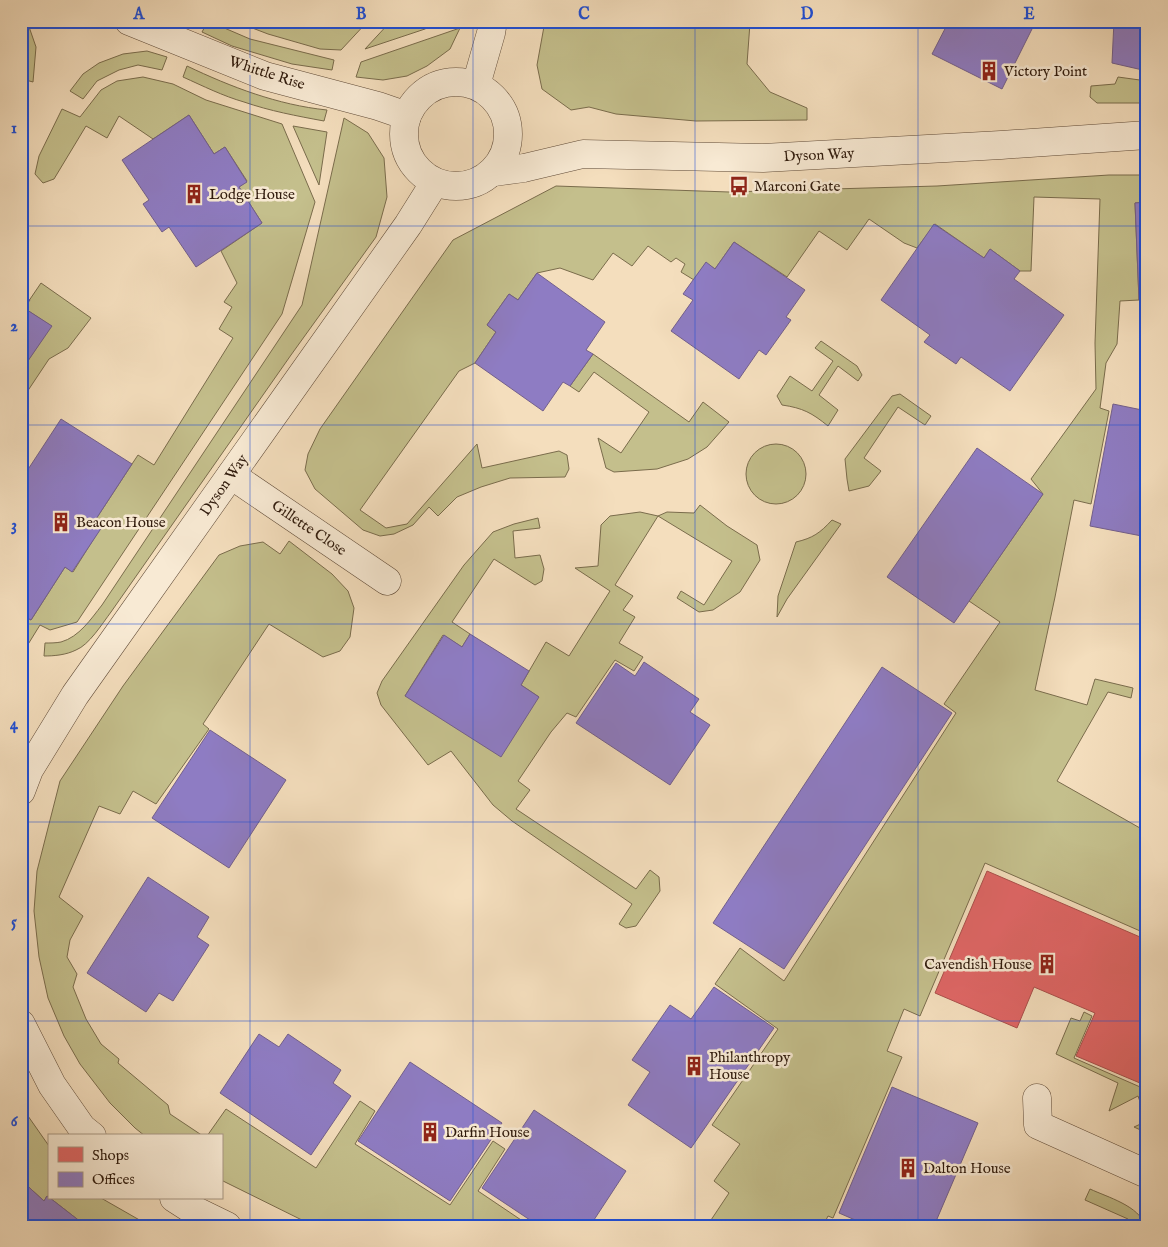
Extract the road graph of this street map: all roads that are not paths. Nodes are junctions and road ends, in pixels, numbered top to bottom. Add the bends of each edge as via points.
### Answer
1 (129, 21) edge
2 (493, 21) edge
3 (476, 85) junction
4 (407, 116) junction
5 (1147, 135) edge
6 (494, 172) junction
7 (434, 182) junction
8 (231, 475) junction
9 (387, 582) dead end
10 (21, 791) edge
11 (21, 1024) edge
12 (1037, 1098) dead end
13 (90, 1134) edge
14 (1147, 1174) edge
15 (177, 1200) edge
16 (227, 1226) edge

1 - 4 street, Whittle Rise via 266,76
2 - 3 street
3 - 4 street via 460,82 428,90
3 - 6 street via 499,103 509,129 501,161
4 - 7 street via 405,147 411,161
5 - 6 street, Dyson Way via 763,158 583,154
6 - 7 street via 466,186
7 - 8 street, Dyson Way via 408,225
8 - 9 street, Gillette Close
8 - 10 street, Dyson Way via 76,695 29,770
11 - 13 street via 52,1085
12 - 14 street via 1038,1125
15 - 16 street

